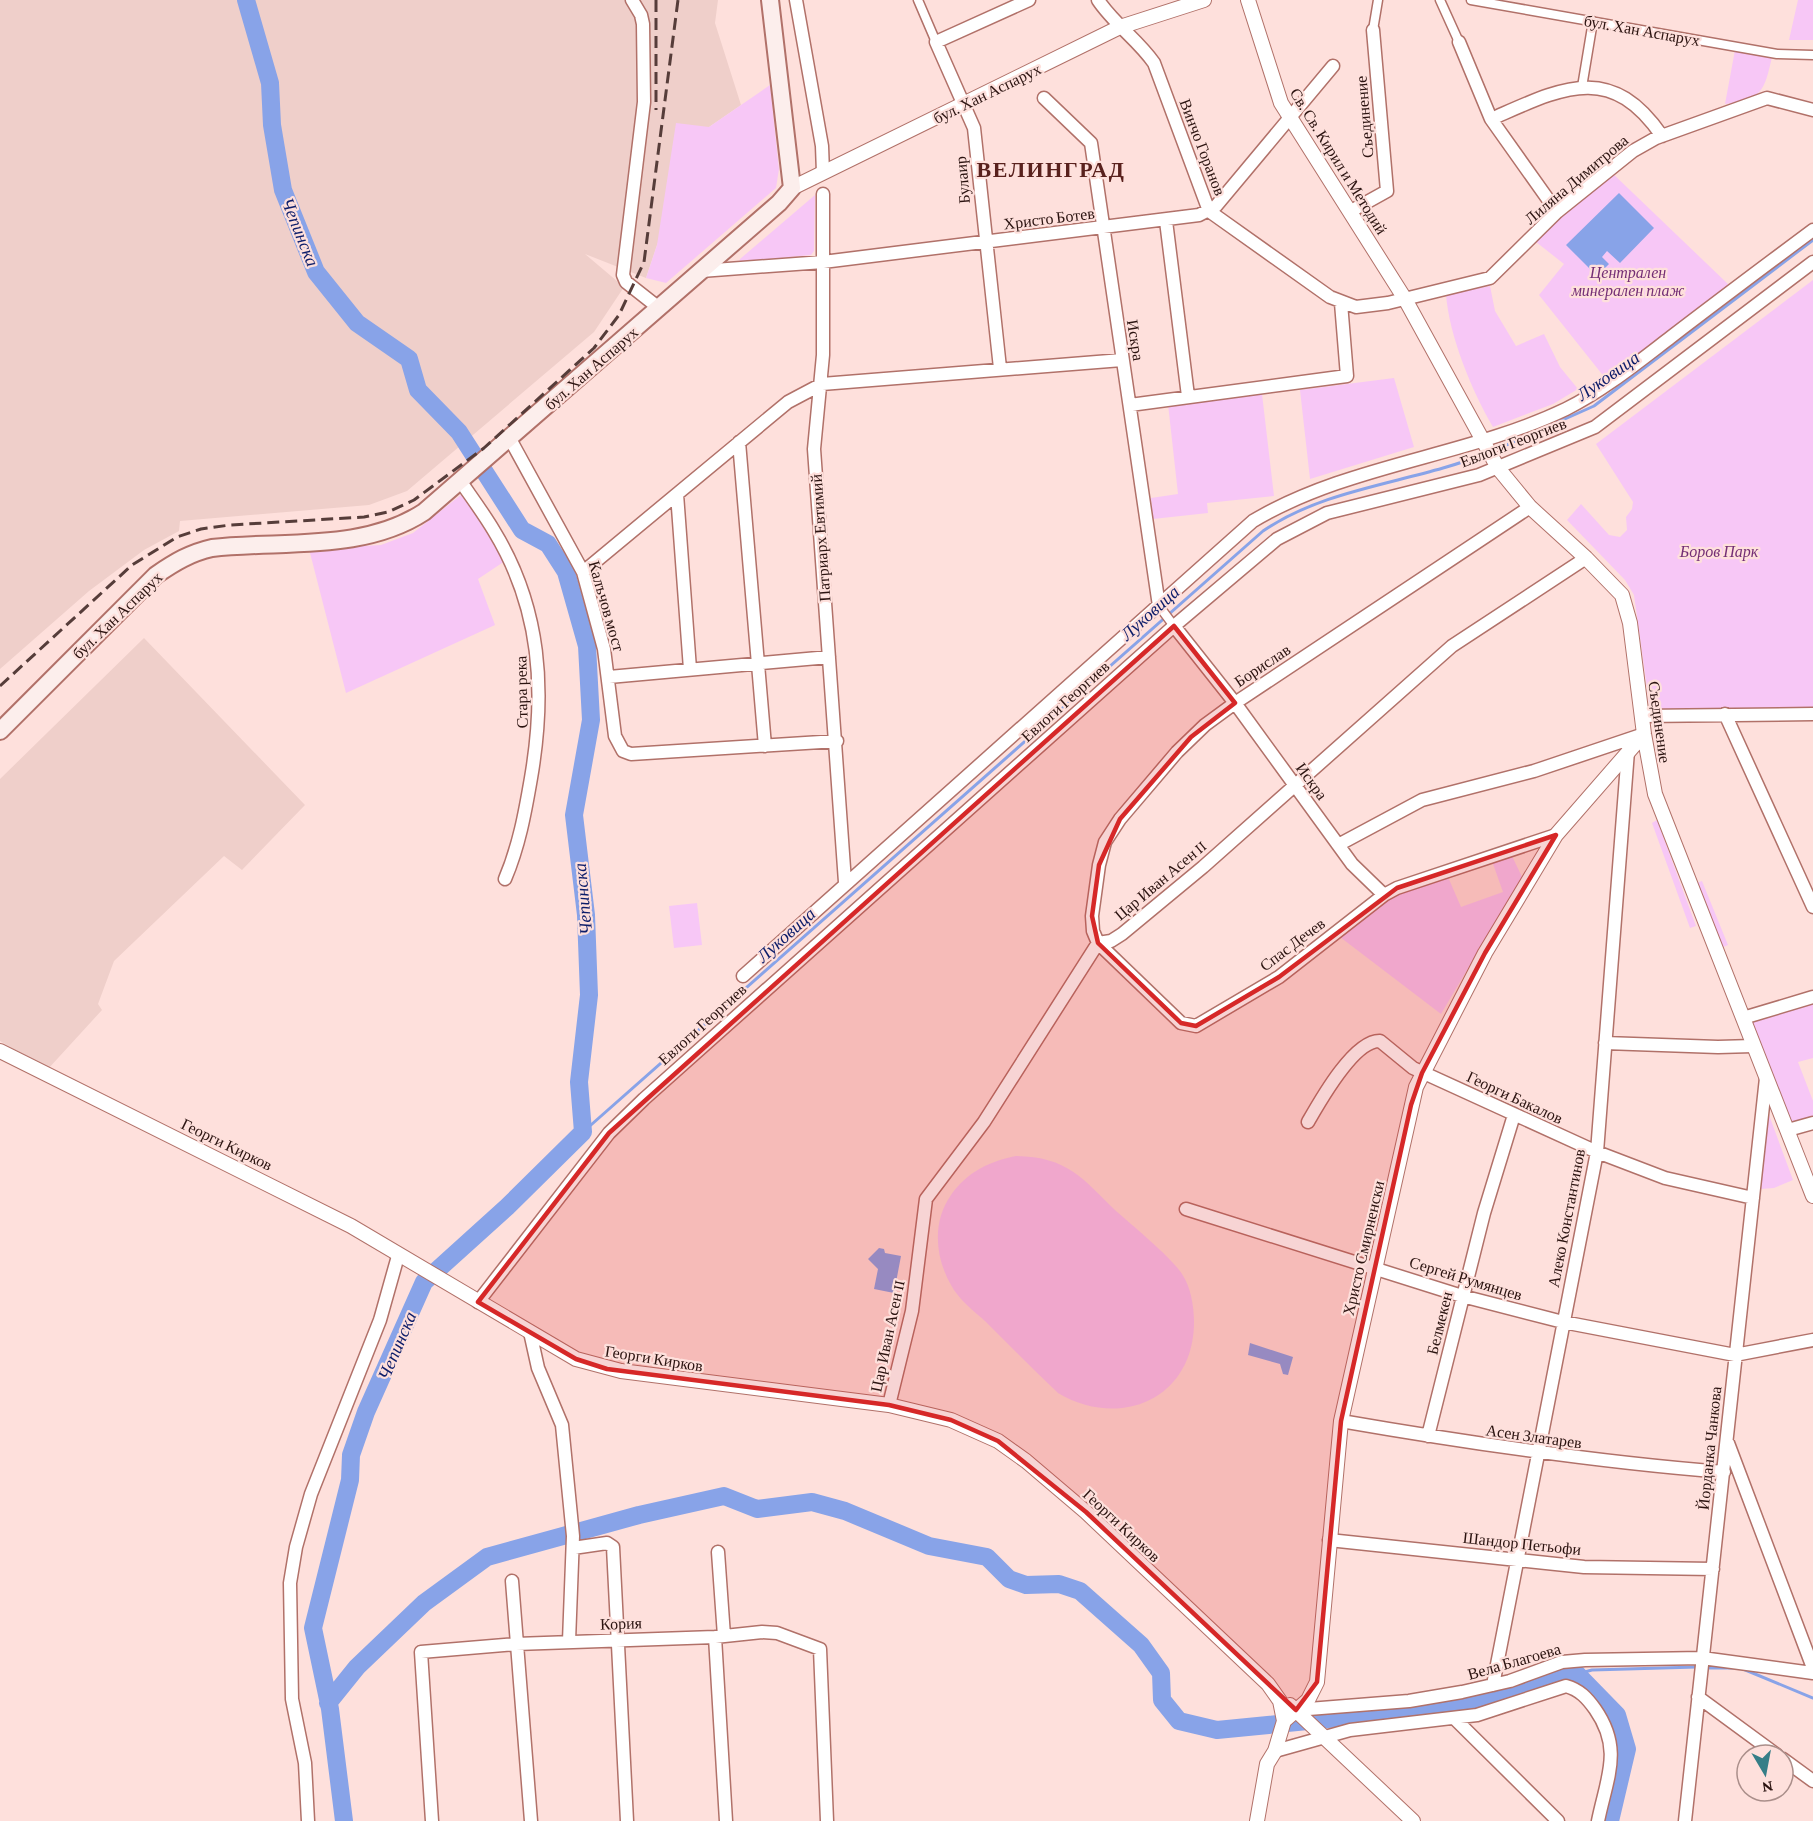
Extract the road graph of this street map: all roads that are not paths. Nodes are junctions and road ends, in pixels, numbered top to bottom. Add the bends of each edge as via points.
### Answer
1 (632, 0) edge
2 (770, 0) edge
3 (796, 0) edge
4 (918, 0) edge
5 (1029, 0) edge
6 (1098, 0) edge
7 (1204, 0) edge
8 (1248, 0) edge
9 (1378, 0) edge
10 (1440, 0) edge
11 (1472, 0) edge
12 (1593, 21) junction
13 (1120, 27) junction
14 (1373, 30) joint
15 (936, 42) junction
16 (1459, 42) joint
17 (1813, 55) edge
18 (1334, 66) dead end
19 (1582, 87) junction
20 (1044, 98) dead end
21 (964, 104) junction
22 (1813, 110) edge
23 (1291, 119) junction
24 (1491, 119) junction
25 (1662, 136) junction
26 (823, 173) junction
27 (792, 188) junction
28 (823, 194) dead end
29 (1209, 211) junction
30 (1351, 211) junction
31 (1557, 212) junction
32 (1166, 221) junction
33 (1102, 228) junction
34 (1813, 230) edge
35 (984, 243) junction
36 (823, 262) junction
37 (1813, 262) edge
38 (701, 271) junction
39 (1405, 299) junction
40 (1341, 303) junction
41 (659, 308) junction
42 (1122, 360) junction
43 (1000, 368) junction
44 (822, 384) junction
45 (1188, 396) junction
46 (1130, 405) junction
47 (510, 439) junction
48 (1483, 441) junction
49 (739, 442) junction
50 (1498, 468) junction
51 (465, 478) junction
52 (677, 494) junction
53 (1530, 507) junction
54 (1586, 558) junction
55 (583, 572) junction
56 (1159, 606) junction
57 (1174, 626) junction
58 (829, 657) junction
59 (758, 663) junction
60 (690, 669) junction
61 (609, 677) junction
62 (1235, 703) junction
63 (1725, 714) junction
64 (1813, 714) edge
65 (1642, 716) junction
66 (0, 731) edge
67 (1644, 734) junction
68 (837, 741) junction
69 (765, 746) junction
70 (1628, 751) junction
71 (1295, 785) junction
72 (1556, 835) junction
73 (1338, 845) junction
74 (505, 879) dead end
75 (845, 882) junction
76 (1384, 895) junction
77 (1813, 908) edge
78 (1098, 943) junction
79 (743, 976) dead end
80 (1813, 997) edge
81 (1743, 1018) junction
82 (1605, 1043) junction
83 (1753, 1046) junction
84 (0, 1051) edge
85 (1422, 1073) junction
86 (1766, 1078) junction
87 (1514, 1115) junction
88 (1308, 1122) dead end
89 (1813, 1123) edge
90 (1788, 1130) junction
91 (1597, 1152) junction
92 (1813, 1196) edge
93 (1753, 1198) junction
94 (1186, 1209) dead end
95 (400, 1257) junction
96 (1376, 1268) junction
97 (1462, 1296) junction
98 (478, 1302) junction
99 (1563, 1322) junction
100 (530, 1332) junction
101 (1813, 1340) edge
102 (1735, 1354) junction
103 (889, 1405) junction
104 (1341, 1421) junction
105 (1428, 1436) junction
106 (1727, 1439) junction
107 (1538, 1453) junction
108 (1724, 1472) junction
109 (1329, 1540) junction
110 (573, 1542) junction
111 (718, 1552) dead end
112 (1516, 1558) junction
113 (1713, 1569) junction
114 (512, 1581) dead end
115 (719, 1636) junction
116 (618, 1640) junction
117 (569, 1641) junction
118 (516, 1644) junction
119 (1701, 1667) junction
120 (1813, 1668) edge
121 (1813, 1673) edge
122 (1493, 1685) junction
123 (1276, 1692) junction
124 (1698, 1697) junction
125 (1299, 1713) junction
126 (1455, 1719) junction
127 (1284, 1721) junction
128 (1319, 1732) junction
129 (1761, 1743) edge
130 (1275, 1751) junction
131 (1795, 1768) edge
132 (1813, 1782) edge
133 (528, 1817) edge
134 (1260, 1818) edge
135 (308, 1821) edge
136 (432, 1821) edge
137 (627, 1821) edge
138 (726, 1821) edge
139 (826, 1821) edge
140 (1413, 1821) edge
141 (1558, 1821) edge
142 (1598, 1821) edge
143 (1685, 1821) edge

1 - 41 street via 643,24 644,102 623,274 626,282
2 - 27 main road
3 - 26 street via 822,146
4 - 15 street, Булаир
5 - 15 street
6 - 13 street, Винчо Горанов
7 - 13 street, бул. Хан Аспарух
8 - 23 street, Св. Св. Кирил и Методий via 1271,77
9 - 14 street, Съединение
10 - 16 street
11 - 12 street, бул. Хан Аспарух
12 - 17 street, бул. Хан Аспарух via 1777,54
12 - 19 street
13 - 21 street, бул. Хан Аспарух
13 - 29 street, Винчо Горанов via 1154,63
14 - 30 street, Съединение via 1387,191
15 - 21 street, Булаир
16 - 24 street
18 - 23 street
19 - 24 street via 1561,89
19 - 25 street via 1590,86 1637,104
20 - 33 street, Искра via 1091,143
21 - 26 street, бул. Хан Аспарух
21 - 35 street, Булаир via 974,128
22 - 25 street, Лиляна Димитрова via 1767,98
23 - 29 street
23 - 30 street, Св. Св. Кирил и Методий
24 - 31 street
25 - 31 street, Лиляна Димитрова via 1633,151
26 - 27 street, бул. Хан Аспарух
27 - 38 main road, бул. Хан Аспарух
28 - 36 street, Патриарх Евтимий
29 - 32 street, Христо Ботев
29 - 40 street, Винчо Горанов
30 - 39 street, Св. Св. Кирил и Методий
31 - 39 street, Лиляна Димитрова via 1490,278
32 - 33 street, Христо Ботев
32 - 45 street
33 - 35 street, Христо Ботев
33 - 42 street, Искра
34 - 48 street, Евлоги Георгиев via 1592,394 1556,413
35 - 36 street, Христо Ботев
35 - 43 street, Булаир
36 - 38 street, Христо Ботев
36 - 44 street, Патриарх Евтимий
37 - 50 street, Евлоги Георгиев via 1595,428
38 - 41 main road, бул. Хан Аспарух
39 - 40 street via 1363,306
39 - 48 street, Съединение
40 - 45 street via 1347,376
41 - 47 main road, бул. Хан Аспарух
42 - 43 street
42 - 46 street, Искра
43 - 44 street
44 - 49 street via 788,402
44 - 58 street, Патриарх Евтимий via 814,449
45 - 46 street
46 - 56 street, Искра
47 - 51 main road, бул. Хан Аспарух
47 - 55 street, Калъчов мост
48 - 50 street, Съединение
48 - 56 street, Евлоги Георгиев via 1285,503 1253,521
49 - 52 street
49 - 59 street
50 - 53 street, Съединение
50 - 57 street, Евлоги Георгиев via 1353,505 1303,524 1277,539
51 - 66 main road, бул. Хан Аспарух via 424,512 384,533 212,548 176,560 156,575
51 - 74 street, Стара река via 510,562 538,653 541,694 534,766 518,849
52 - 55 street
52 - 60 street
53 - 54 street, Съединение
53 - 62 street, Борислав
54 - 65 street, Съединение via 1622,595 1627,607
54 - 71 street, Цар Иван Асен II via 1470,633
55 - 61 street, Калъчов мост
56 - 57 street
56 - 75 street, Евлоги Георгиев
57 - 62 street, Искра
57 - 98 street, Евлоги Георгиев via 609,1133
58 - 59 street
58 - 68 street, Патриарх Евтимий
59 - 60 street
59 - 69 street
60 - 61 street
61 - 69 street, Калъчов мост via 615,736 623,751 631,754
62 - 71 street, Искра
62 - 78 street, Борислав via 1191,737 1105,842 1092,916
63 - 64 street
63 - 65 street
63 - 77 street
65 - 67 street, Съединение
67 - 70 street, Христо Смирненски
67 - 73 street via 1534,771 1422,800
67 - 81 street, Съединение via 1660,809
68 - 69 street
68 - 75 street, Патриарх Евтимий
70 - 72 street, Христо Смирненски
70 - 82 street, Алеко Константинов
71 - 73 street, Искра
71 - 78 street, Цар Иван Асен II via 1122,934
72 - 76 street, Спас Дечев
72 - 85 street, Христо Смирненски via 1485,953
73 - 76 street, Искра
75 - 79 street, Евлоги Георгиев
76 - 78 street, Спас Дечев via 1279,976 1196,1026 1181,1023
78 - 103 street, Цар Иван Асен II via 984,1122 926,1199 912,1311
80 - 81 street
81 - 83 street, Съединение
82 - 83 street
82 - 91 street, Алеко Константинов
83 - 86 street, Съединение
84 - 95 street, Георги Кирков via 303,1201
85 - 87 street, Георги Бакалов
85 - 88 street, Георги Бакалов via 1386,1044 1367,1044 1342,1070
85 - 96 street, Христо Смирненски via 1411,1105
86 - 90 street, Съединение
86 - 93 street, Йорданка Чанкова
87 - 91 street, Георги Бакалов
87 - 97 street, Белмекен
89 - 90 street
90 - 92 street, Съединение
91 - 93 street, Георги Бакалов via 1665,1178
91 - 99 street, Алеко Константинов
93 - 102 street, Йорданка Чанкова
94 - 96 street, Сергей Румянцев
95 - 98 street, Георги Кирков
95 - 135 street via 380,1320 311,1494 290,1583 292,1699 305,1763
96 - 97 street, Сергей Румянцев
96 - 104 street, Христо Смирненски
97 - 99 street, Сергей Румянцев
97 - 105 street, Белмекен
98 - 100 street, Георги Кирков
99 - 102 street, Сергей Румянцев
99 - 107 street, Алеко Константинов
100 - 103 street, Георги Кирков via 576,1359 607,1369
100 - 110 street via 538,1368 562,1425
101 - 102 street, Сергей Румянцев
102 - 106 street, Йорданка Чанкова
103 - 123 street, Георги Кирков via 967,1427 998,1441 1026,1461 1086,1512
104 - 105 street, Асен Златарев
104 - 109 street, Христо Смирненски
105 - 107 street, Асен Златарев
106 - 108 street, Йорданка Чанкова
106 - 120 street
107 - 108 street, Асен Златарев
107 - 112 street, Алеко Константинов
108 - 113 street, Йорданка Чанкова
109 - 112 street, Шандор Петьофи
109 - 125 street, Христо Смирненски via 1317,1682
110 - 116 street via 611,1544
110 - 117 street
111 - 115 street
112 - 113 street, Шандор Петьофи via 1605,1568
112 - 122 street, Алеко Константинов
113 - 119 street, Йорданка Чанкова
114 - 118 street
115 - 116 street, Кория
115 - 138 street
115 - 139 street, Кория via 777,1633 820,1649
116 - 117 street, Кория
116 - 137 street
117 - 118 street, Кория
118 - 133 street
118 - 136 street, Кория via 421,1652
119 - 121 street, Вела Благоева
119 - 122 street, Вела Благоева via 1562,1662
119 - 124 street, Йорданка Чанкова
122 - 125 street, Вела Благоева via 1409,1701
123 - 125 street, Георги Кирков
123 - 127 street
124 - 129 street
124 - 143 street, Йорданка Чанкова
125 - 127 street, Христо Смирненски
125 - 128 street, Георги Кирков
126 - 128 street
126 - 141 street
126 - 142 street via 1501,1708 1557,1687 1566,1686 1583,1694 1605,1725 1612,1743
127 - 130 street
128 - 130 street
128 - 140 street, Георги Кирков
130 - 134 street via 1267,1764
131 - 132 street

